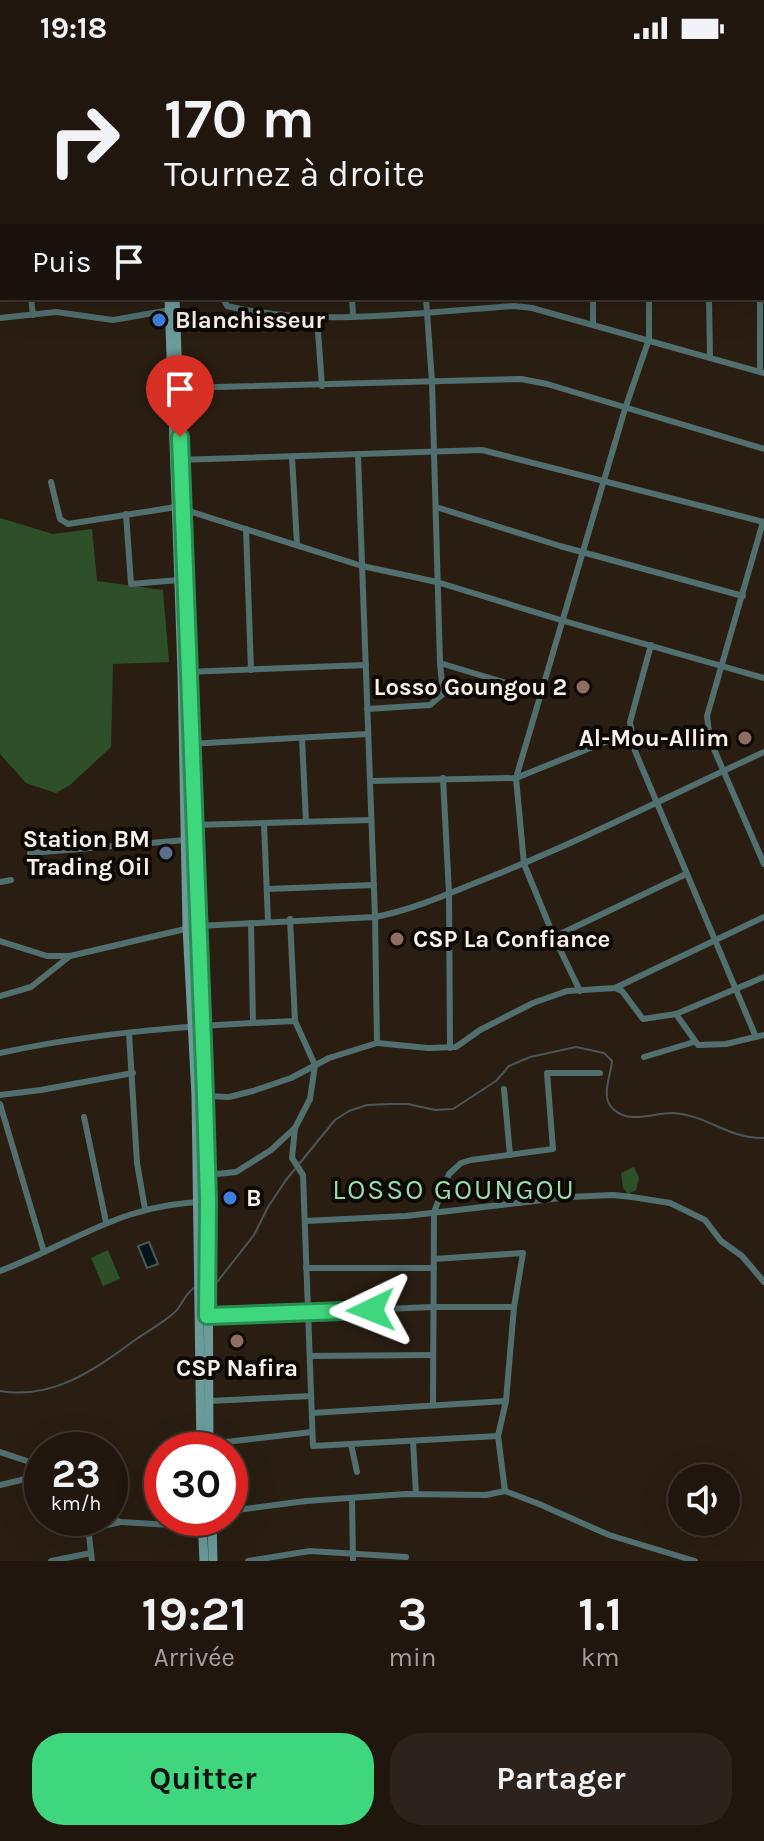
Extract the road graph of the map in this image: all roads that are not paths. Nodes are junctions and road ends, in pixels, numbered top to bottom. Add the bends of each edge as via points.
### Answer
1 (31, 300) edge
2 (169, 300) edge
3 (175, 300) edge
4 (224, 300) edge
5 (352, 300) edge
6 (426, 300) edge
7 (478, 300) edge
8 (532, 300) edge
9 (593, 300) edge
10 (649, 300) edge
11 (709, 300) edge
12 (760, 300) edge
13 (479, 308) junction
14 (532, 308) junction
15 (170, 310) junction
16 (426, 312) junction
17 (33, 315) junction
18 (353, 315) junction
19 (0, 318) edge
20 (317, 318) junction
21 (593, 324) junction
22 (649, 339) junction
23 (710, 358) junction
24 (762, 372) edge
25 (432, 382) junction
26 (322, 386) junction
27 (175, 388) junction
28 (625, 409) junction
29 (764, 449) edge
30 (433, 452) junction
31 (358, 455) junction
32 (292, 457) junction
33 (178, 461) junction
34 (603, 480) junction
35 (51, 482) dead end
36 (436, 507) junction
37 (180, 509) junction
38 (126, 514) junction
39 (764, 521) edge
40 (246, 529) junction
41 (297, 544) junction
42 (583, 552) junction
43 (362, 566) junction
44 (179, 580) junction
45 (437, 582) junction
46 (743, 596) junction
47 (564, 621) junction
48 (651, 645) junction
49 (440, 663) junction
50 (366, 665) junction
51 (722, 665) junction
52 (251, 670) junction
53 (186, 672) junction
54 (764, 678) edge
55 (539, 693) junction
56 (367, 709) junction
57 (630, 732) junction
58 (368, 734) junction
59 (302, 738) junction
60 (188, 744) junction
61 (764, 752) edge
62 (724, 770) junction
63 (443, 778) junction
64 (516, 778) junction
65 (370, 781) junction
66 (656, 802) junction
67 (371, 820) junction
68 (306, 822) junction
69 (264, 823) junction
70 (195, 825) junction
71 (186, 840) junction
72 (760, 844) edge
73 (30, 853) dead end
74 (524, 864) junction
75 (764, 864) edge
76 (686, 874) junction
77 (11, 880) dead end
78 (0, 882) edge
79 (374, 885) junction
80 (267, 889) junction
81 (449, 893) junction
82 (375, 917) junction
83 (764, 917) edge
84 (290, 919) junction
85 (268, 921) junction
86 (251, 923) junction
87 (192, 926) junction
88 (554, 937) junction
89 (714, 939) junction
90 (0, 941) edge
91 (70, 956) junction
92 (764, 977) edge
93 (615, 988) junction
94 (735, 989) junction
95 (580, 991) junction
96 (0, 996) edge
97 (676, 1014) junction
98 (295, 1021) junction
99 (253, 1022) junction
100 (197, 1024) junction
101 (129, 1033) junction
102 (760, 1036) edge
103 (694, 1042) junction
104 (377, 1043) junction
105 (450, 1048) junction
106 (0, 1053) edge
107 (644, 1057) dead end
108 (315, 1065) junction
109 (133, 1073) junction
110 (600, 1073) dead end
111 (504, 1089) dead end
112 (0, 1095) edge
113 (200, 1096) junction
114 (0, 1104) edge
115 (84, 1117) dead end
116 (295, 1128) junction
117 (510, 1155) junction
118 (207, 1175) junction
119 (203, 1202) junction
120 (145, 1209) junction
121 (434, 1212) junction
122 (305, 1221) junction
123 (106, 1222) junction
124 (44, 1252) junction
125 (434, 1259) junction
126 (306, 1268) junction
127 (434, 1268) junction
128 (0, 1271) edge
129 (764, 1282) edge
130 (433, 1307) junction
131 (514, 1307) junction
132 (308, 1312) junction
133 (207, 1316) junction
134 (433, 1355) junction
135 (310, 1356) junction
136 (311, 1396) junction
137 (209, 1401) junction
138 (506, 1401) junction
139 (433, 1405) junction
140 (312, 1413) junction
141 (207, 1432) edge
142 (208, 1432) edge
143 (312, 1432) junction
144 (498, 1436) junction
145 (413, 1441) junction
146 (248, 1442) edge
147 (351, 1444) junction
148 (0, 1452) edge
149 (24, 1460) edge
150 (357, 1472) dead end
151 (24, 1479) edge
152 (0, 1485) edge
153 (505, 1491) junction
154 (416, 1494) junction
155 (352, 1498) junction
156 (248, 1509) edge
157 (89, 1536) edge
158 (203, 1536) edge
159 (212, 1536) edge
160 (91, 1553) junction
161 (406, 1557) dead end
162 (354, 1558) edge
163 (678, 1559) edge
164 (51, 1561) edge
165 (92, 1561) edge
166 (204, 1561) edge
167 (213, 1561) edge
168 (248, 1561) edge
169 (695, 1561) edge

1 - 17 street
2 - 15 main road
3 - 27 main road
4 - 20 street via 227,306 247,310
5 - 18 street
6 - 16 street
7 - 13 street
8 - 14 street
9 - 21 street
10 - 22 street
11 - 23 street
12 - 24 street
13 - 14 street
13 - 16 street
14 - 21 street
15 - 17 street via 113,320
15 - 27 main road
16 - 18 street
16 - 25 street
17 - 19 street
18 - 20 street
20 - 26 street
21 - 22 street
22 - 23 street
22 - 28 street
23 - 24 street
25 - 26 street
25 - 28 street via 532,381
25 - 30 street
26 - 27 street
27 - 33 main road
28 - 29 street
28 - 34 street
30 - 31 street
30 - 34 street via 494,452
30 - 36 street
31 - 32 street
31 - 43 street
32 - 33 street
32 - 41 street
33 - 37 main road
34 - 39 street
34 - 42 street
35 - 38 street via 64,523
36 - 42 street
36 - 45 street
37 - 38 street
37 - 40 street
37 - 44 main road
37 - 53 main road
38 - 44 street via 131,584
39 - 46 street
40 - 41 street
40 - 52 street
41 - 43 street
42 - 46 street
42 - 47 street
43 - 45 street
43 - 50 street
44 - 53 main road
45 - 47 street
45 - 49 street
46 - 51 street
47 - 48 street
47 - 55 street
48 - 51 street
48 - 57 street
49 - 55 street
49 - 56 street via 443,694 435,702
50 - 52 street
50 - 56 street
51 - 54 street
51 - 62 street via 707,725
52 - 53 street
53 - 60 main road
55 - 64 street
56 - 58 street
57 - 64 street
57 - 66 street
58 - 59 street
58 - 65 street
59 - 60 street
59 - 68 street
60 - 70 main road
60 - 71 main road
61 - 62 street
62 - 66 street
62 - 72 street
63 - 64 street
63 - 65 street
63 - 81 street
64 - 74 street
65 - 67 street
66 - 74 street
66 - 76 street
67 - 68 street
67 - 79 street
68 - 69 street
69 - 70 street
69 - 80 street
70 - 87 main road
71 - 73 street
71 - 87 main road
72 - 75 street
74 - 81 street
74 - 88 street
76 - 88 street
76 - 89 street
77 - 78 street
79 - 80 street
79 - 82 street
80 - 85 street
81 - 82 street
81 - 105 street
82 - 84 street
82 - 104 street
83 - 89 street
84 - 85 street
84 - 98 street
85 - 86 street
86 - 87 street
86 - 99 street
87 - 91 street
87 - 100 main road
88 - 95 street
89 - 93 street
89 - 94 street
90 - 91 street via 47,956
91 - 96 street via 31,987
92 - 94 street
93 - 95 street
93 - 97 street via 643,1019
94 - 97 street
94 - 102 street
95 - 105 street via 533,1003
97 - 103 street
98 - 99 street
98 - 108 street
99 - 100 street
100 - 101 street
100 - 113 main road
101 - 106 street
101 - 109 street
102 - 103 street via 711,1045
103 - 107 street
104 - 105 street
104 - 108 street
108 - 113 street via 253,1091
108 - 116 street via 310,1099
109 - 112 street
109 - 120 street
110 - 117 street via 547,1073 553,1149
111 - 117 street
113 - 118 main road
113 - 119 main road
114 - 124 street
115 - 123 street
116 - 118 street via 236,1172
116 - 122 street via 292,1158 303,1175
117 - 121 street via 471,1160 453,1169
118 - 119 main road
119 - 120 street
119 - 133 main road
119 - 141 main road
120 - 123 street
121 - 122 street
121 - 125 street
121 - 129 street via 613,1195 670,1203 705,1220
122 - 126 street
123 - 124 street
124 - 128 street
125 - 127 street
125 - 131 street via 523,1253
126 - 127 street
126 - 132 street
127 - 130 street
130 - 131 street
130 - 132 street
130 - 134 street
131 - 138 street
132 - 133 street
132 - 135 street
133 - 137 main road
134 - 135 street
134 - 139 street
135 - 136 street
136 - 137 street
136 - 140 street
137 - 142 main road
138 - 139 street
138 - 144 street
139 - 140 street
140 - 143 street
143 - 146 street
143 - 147 street via 313,1446
144 - 145 street
144 - 153 street
145 - 147 street
145 - 154 street
147 - 150 street
148 - 149 street
151 - 152 street
153 - 154 street
153 - 163 street
154 - 155 street
155 - 156 street
155 - 162 street
157 - 160 street
158 - 166 main road
159 - 167 main road
160 - 164 street
160 - 165 street
161 - 162 street
162 - 168 street via 310,1551
163 - 169 street

